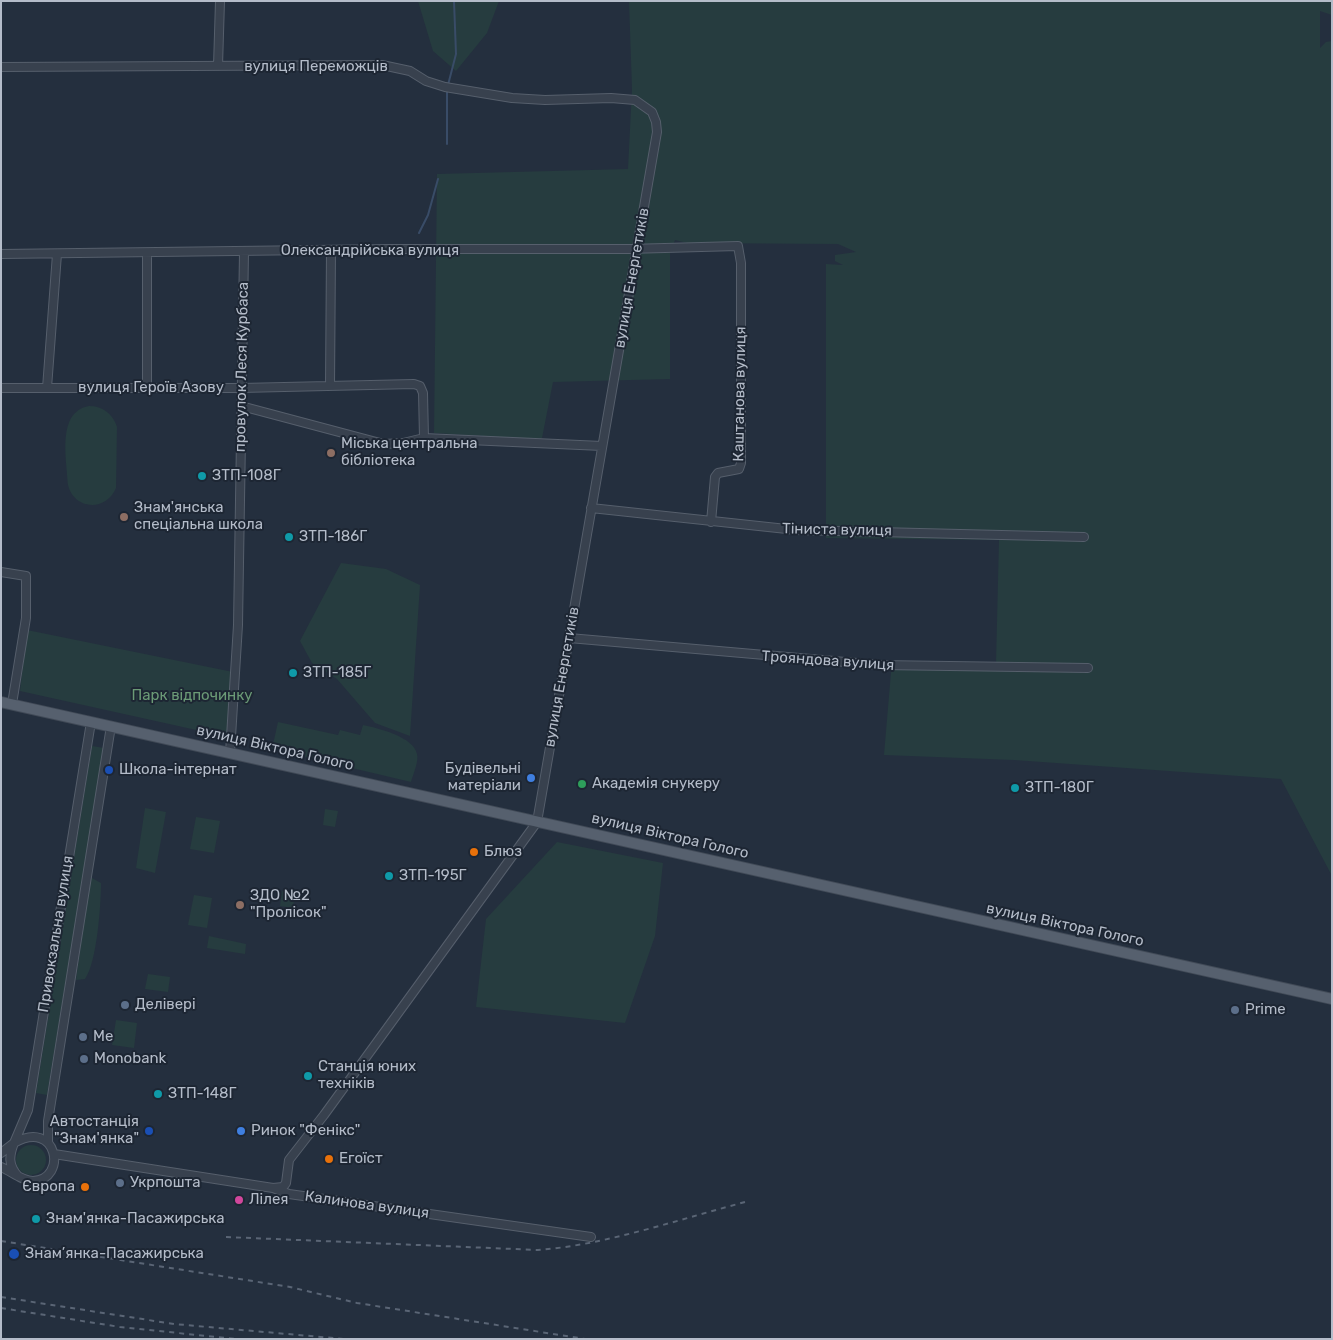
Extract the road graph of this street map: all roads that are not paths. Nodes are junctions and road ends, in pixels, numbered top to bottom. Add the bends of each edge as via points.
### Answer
1 (220, 1) edge
2 (218, 66) junction
3 (1, 67) edge
4 (625, 98) joint
5 (738, 246) joint
6 (638, 248) junction
7 (331, 250) junction
8 (244, 252) junction
9 (147, 253) junction
10 (1, 254) edge
11 (57, 254) junction
12 (330, 386) junction
13 (1, 388) edge
14 (47, 388) junction
15 (147, 388) junction
16 (241, 388) junction
17 (241, 406) junction
18 (424, 438) junction
19 (602, 446) junction
20 (591, 508) junction
21 (711, 522) junction
22 (1084, 537) dead end
23 (1, 572) edge
24 (569, 638) junction
25 (1088, 668) dead end
26 (7, 703) edge
27 (91, 722) junction
28 (111, 726) junction
29 (230, 753) junction
30 (537, 822) junction
31 (1332, 999) edge
32 (48, 1142) junction
33 (14, 1143) junction
34 (1, 1152) edge
35 (54, 1154) junction
36 (1, 1167) edge
37 (18, 1176) junction
38 (273, 1188) junction
39 (591, 1237) dead end

1 - 2 street
2 - 3 street, вулиця Переможців
2 - 4 street, вулиця Переможців via 382,65 410,71 445,87 512,98
4 - 6 street, вулиця Енергетиків via 645,105 652,112 656,127
5 - 6 street, Олександрійська вулиця
5 - 21 street, Каштанова вулиця via 741,263 741,463 739,469 718,473 715,477
6 - 7 street, Олександрійська вулиця
6 - 19 street, вулиця Енергетиків
7 - 8 street, Олександрійська вулиця
7 - 12 street
8 - 9 street, Олександрійська вулиця
8 - 16 street, провулок Леся Курбаса
9 - 11 street, Олександрійська вулиця
9 - 15 street
10 - 11 street, Олександрійська вулиця
11 - 14 street
12 - 16 street, вулиця Героїв Азову
12 - 18 street, вулиця Героїв Азову via 420,386
13 - 14 street, вулиця Героїв Азову
14 - 15 street, вулиця Героїв Азову
15 - 16 street, вулиця Героїв Азову
16 - 17 street, провулок Леся Курбаса
17 - 18 street via 384,444 403,444
17 - 29 street, провулок Леся Курбаса via 238,625
18 - 19 street
19 - 20 street, вулиця Енергетиків
20 - 21 street, Тіниста вулиця
20 - 24 street, вулиця Енергетиків
21 - 22 street, Тіниста вулиця via 796,530
23 - 26 street via 26,576 26,618
24 - 25 street, Трояндова вулиця via 880,665
24 - 30 street, вулиця Енергетиків
26 - 27 main road, вулиця Віктора Голого
27 - 28 main road, вулиця Віктора Голого
27 - 33 street, Привокзальна вулиця via 31,1095 24,1124
28 - 29 main road, вулиця Віктора Голого
28 - 32 street, Привокзальна вулиця via 48,1121
29 - 30 main road, вулиця Віктора Голого
30 - 31 main road, вулиця Віктора Голого
30 - 38 street, вулиця Енергетиків via 289,1160 286,1184
32 - 33 street via 29,1136
32 - 35 street
33 - 34 street
33 - 37 street via 10,1164
35 - 37 street via 55,1162 47,1176 32,1181
35 - 38 street, Калинова вулиця
36 - 37 street
38 - 39 street, Калинова вулиця via 289,1194

